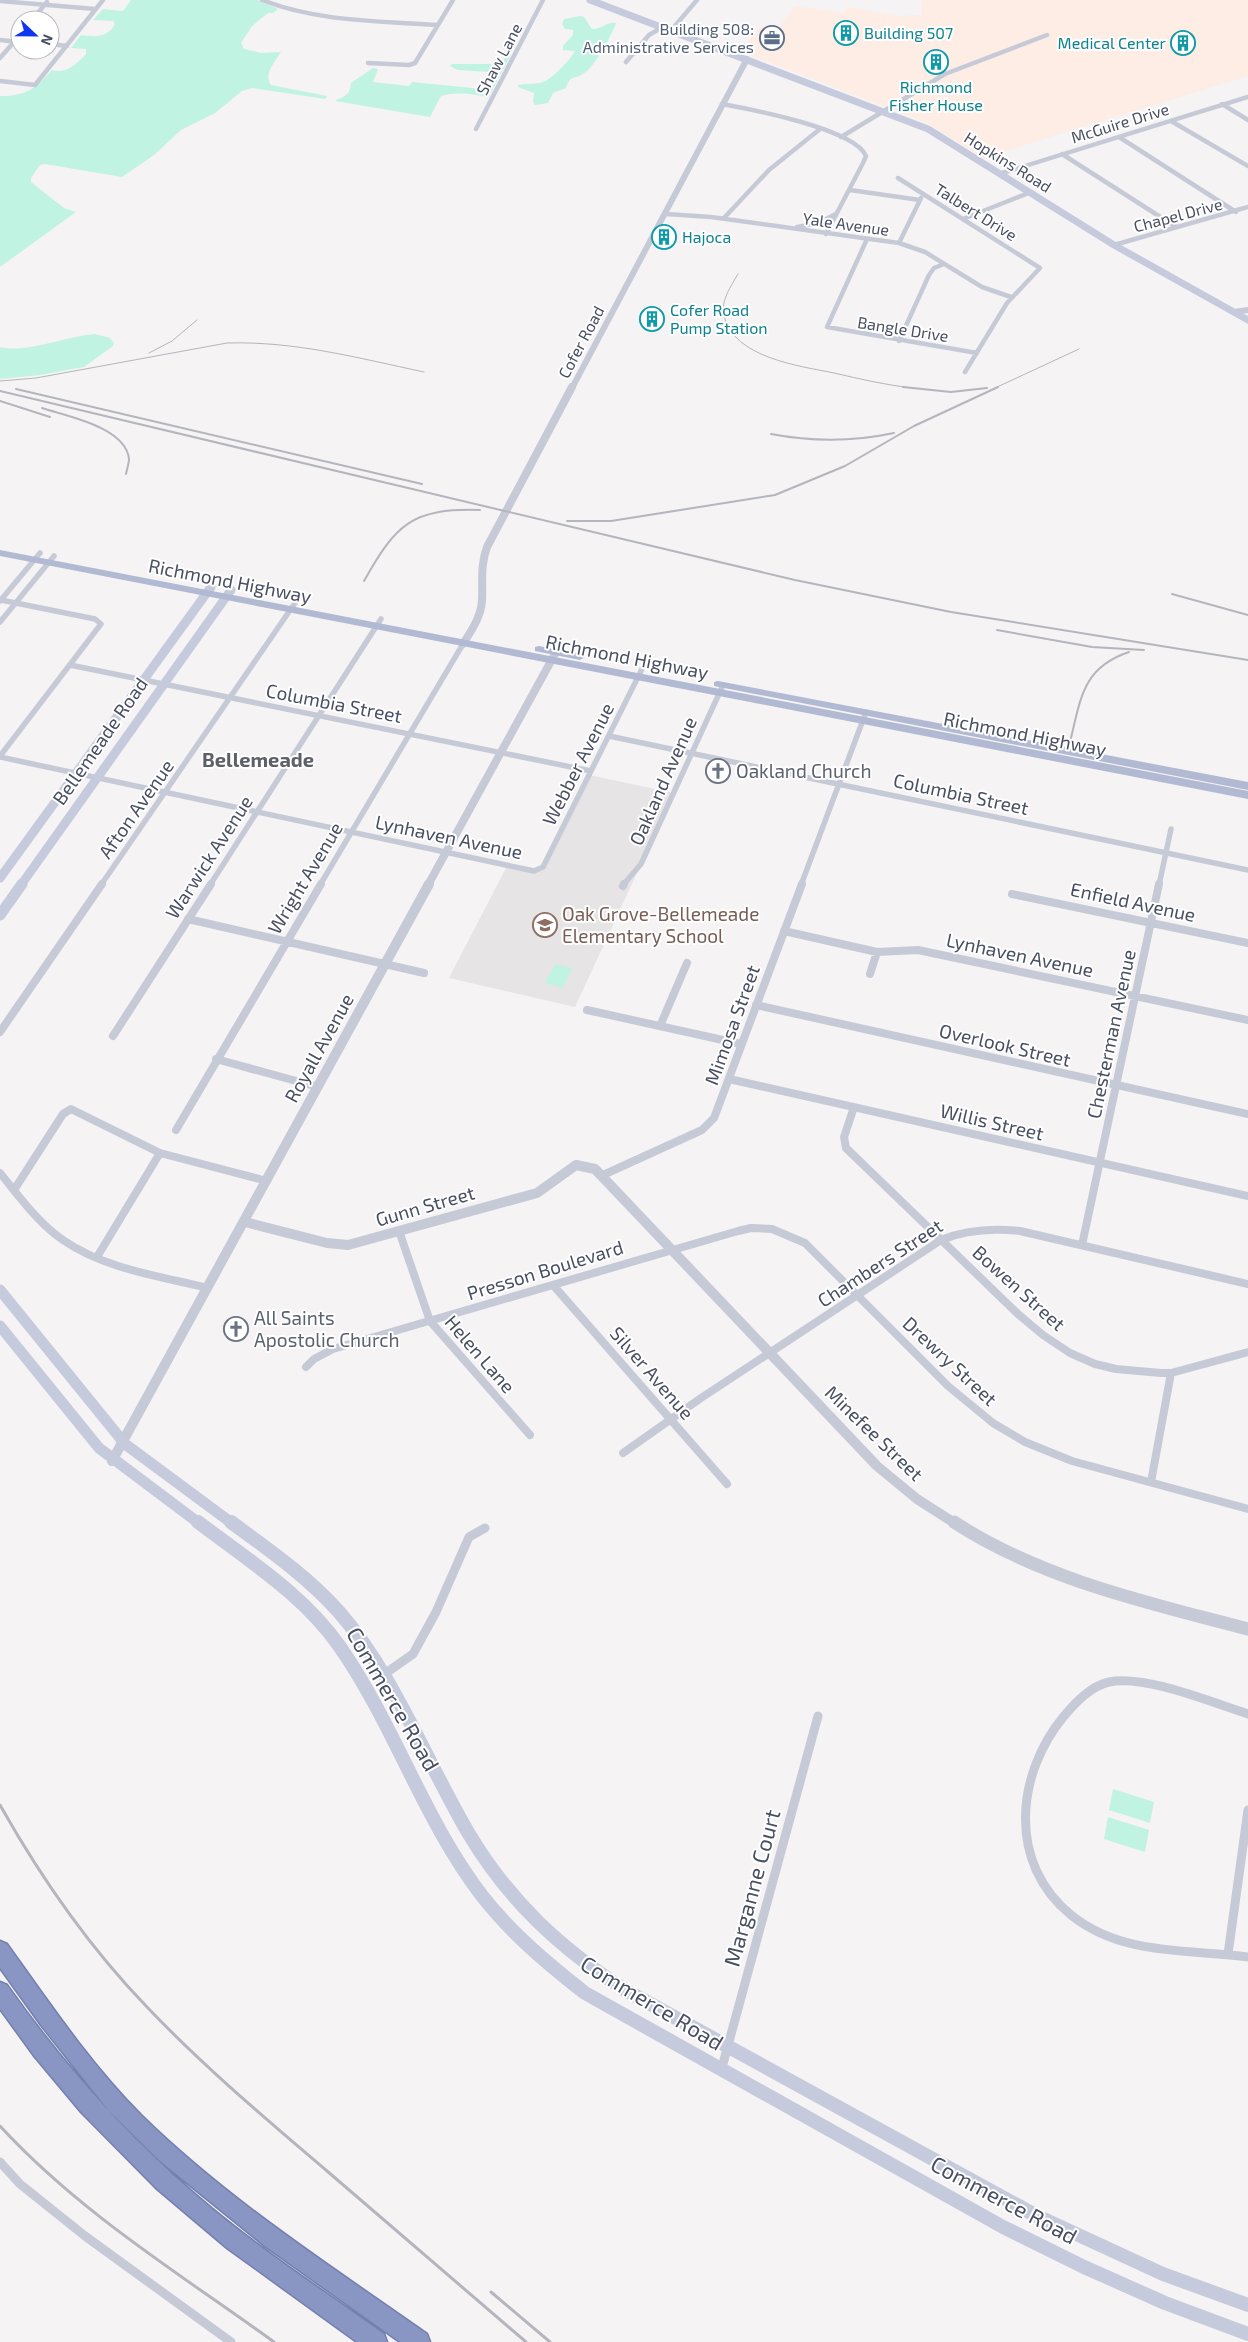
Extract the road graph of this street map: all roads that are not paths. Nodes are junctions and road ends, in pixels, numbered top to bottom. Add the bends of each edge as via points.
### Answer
1 (48, 0) edge
2 (103, 0) edge
3 (262, 0) edge
4 (453, 0) edge
5 (543, 0) edge
6 (590, 0) edge
7 (698, 0) edge
8 (0, 1) edge
9 (44, 5) junction
10 (95, 9) junction
11 (40, 10) edge
12 (438, 25) junction
13 (661, 28) junction
14 (674, 28) dead end
15 (1047, 35) dead end
16 (60, 45) edge
17 (67, 46) junction
18 (10, 49) edge
19 (0, 58) edge
20 (747, 59) junction
21 (626, 62) dead end
22 (368, 64) dead end
23 (0, 82) edge
24 (1248, 97) edge
25 (722, 104) junction
26 (1222, 104) junction
27 (886, 112) junction
28 (1248, 120) edge
29 (1171, 121) junction
30 (476, 129) dead end
31 (820, 129) junction
32 (841, 137) junction
33 (1119, 137) junction
34 (1062, 154) junction
35 (1248, 166) edge
36 (999, 174) junction
37 (898, 178) dead end
38 (850, 190) junction
39 (1030, 192) junction
40 (923, 194) junction
41 (920, 200) junction
42 (1248, 207) edge
43 (1236, 212) junction
44 (837, 213) junction
45 (666, 214) junction
46 (724, 218) junction
47 (963, 218) junction
48 (1176, 227) junction
49 (786, 228) junction
50 (826, 234) junction
51 (867, 240) junction
52 (899, 244) junction
53 (1114, 245) junction
54 (944, 264) junction
55 (1012, 297) junction
56 (1248, 310) edge
57 (1234, 312) junction
58 (1248, 320) edge
59 (899, 341) junction
60 (977, 353) junction
61 (965, 372) dead end
62 (0, 545) edge
63 (0, 553) edge
64 (37, 556) junction
65 (51, 559) junction
66 (208, 590) junction
67 (228, 594) junction
68 (1, 601) edge
69 (15, 603) junction
70 (293, 606) junction
71 (0, 622) edge
72 (378, 623) junction
73 (466, 640) junction
74 (554, 656) junction
75 (70, 665) junction
76 (640, 673) junction
77 (144, 680) junction
78 (164, 684) junction
79 (721, 689) junction
80 (232, 698) junction
81 (319, 716) junction
82 (864, 716) junction
83 (409, 733) junction
84 (609, 736) junction
85 (501, 752) junction
86 (692, 753) junction
87 (0, 757) edge
88 (591, 771) junction
89 (76, 774) junction
90 (97, 778) junction
91 (839, 783) junction
92 (1248, 786) edge
93 (166, 793) junction
94 (1248, 796) edge
95 (257, 813) junction
96 (1171, 829) dead end
97 (350, 833) junction
98 (446, 853) junction
99 (1166, 854) junction
100 (539, 870) joint
101 (1248, 870) edge
102 (0, 878) edge
103 (623, 886) dead end
104 (1012, 894) dead end
105 (0, 914) edge
106 (188, 919) junction
107 (1151, 923) junction
108 (784, 931) junction
109 (286, 941) junction
110 (1248, 943) edge
111 (878, 952) junction
112 (385, 963) junction
113 (686, 963) dead end
114 (424, 973) dead end
115 (870, 974) dead end
116 (1136, 996) junction
117 (756, 1005) junction
118 (587, 1010) dead end
119 (1248, 1020) edge
120 (660, 1026) junction
121 (0, 1032) edge
122 (113, 1036) dead end
123 (742, 1044) junction
124 (216, 1059) junction
125 (729, 1079) junction
126 (1116, 1086) junction
127 (318, 1087) junction
128 (854, 1107) junction
129 (1248, 1114) edge
130 (176, 1130) dead end
131 (160, 1154) junction
132 (1100, 1164) junction
133 (0, 1173) edge
134 (603, 1175) junction
135 (267, 1181) junction
136 (14, 1190) junction
137 (1248, 1196) edge
138 (245, 1222) junction
139 (398, 1231) junction
140 (798, 1238) joint
141 (941, 1240) junction
142 (1082, 1244) junction
143 (671, 1249) junction
144 (96, 1257) junction
145 (1248, 1284) edge
146 (553, 1285) junction
147 (208, 1288) junction
148 (0, 1290) edge
149 (859, 1296) junction
150 (430, 1321) junction
151 (0, 1326) edge
152 (1248, 1352) edge
153 (770, 1353) junction
154 (306, 1367) dead end
155 (1171, 1372) junction
156 (671, 1418) junction
157 (530, 1435) dead end
158 (123, 1442) junction
159 (623, 1454) dead end
160 (112, 1460) junction
161 (1151, 1482) junction
162 (727, 1484) dead end
163 (1248, 1509) edge
164 (485, 1528) dead end
165 (1248, 1629) edge
166 (383, 1675) junction
167 (1248, 1714) edge
168 (818, 1716) dead end
169 (1248, 1810) edge
170 (0, 1951) edge
171 (1228, 1954) junction
172 (1248, 1957) edge
173 (0, 1992) edge
174 (728, 2047) junction
175 (721, 2071) junction
176 (0, 2162) edge
177 (1248, 2305) edge
178 (1248, 2334) edge
179 (231, 2342) edge
180 (376, 2342) edge
181 (419, 2342) edge

1 - 9 street
2 - 10 street
3 - 12 street via 310,14
4 - 12 street
5 - 30 street, Shaw Lane
6 - 13 main road, Hopkins Road
7 - 14 street
8 - 9 street
9 - 10 street
9 - 11 street
10 - 17 street
12 - 22 street via 414,64
13 - 20 main road, Hopkins Road
13 - 21 street via 649,35
15 - 27 street via 945,74
16 - 17 street
17 - 23 street via 34,85
18 - 19 street
20 - 25 street, Cofer Road
20 - 27 main road, Hopkins Road
24 - 26 street, McGuire Drive
25 - 31 street via 784,116
25 - 45 street, Cofer Road
26 - 28 street
26 - 29 street, McGuire Drive
27 - 32 street
27 - 36 main road, Hopkins Road via 928,129
29 - 33 street, McGuire Drive
29 - 35 street
31 - 32 street
31 - 46 street via 740,198
32 - 38 street via 860,146 866,156
33 - 34 street, McGuire Drive
33 - 43 street
34 - 36 street, McGuire Drive
34 - 48 street
36 - 39 main road, Hopkins Road
37 - 40 street, Talbert Drive
38 - 41 street
38 - 44 street
39 - 47 street
39 - 53 main road, Hopkins Road
40 - 41 street
40 - 47 street, Talbert Drive
41 - 52 street
42 - 43 street, Chapel Drive
43 - 48 street, Chapel Drive
44 - 49 street via 818,223
44 - 50 street
45 - 46 street, Yale Avenue
45 - 73 street, Cofer Road via 487,547 479,571 481,607
46 - 49 street, Yale Avenue
47 - 55 street, Talbert Drive via 1040,268 1023,282
48 - 53 street, Chapel Drive
49 - 50 street, Yale Avenue
50 - 51 street, Yale Avenue
51 - 52 street, Yale Avenue
51 - 59 street, Bangle Drive via 827,328
52 - 54 street, Yale Avenue via 925,252
53 - 57 main road, Hopkins Road
54 - 55 street, Yale Avenue via 982,287
54 - 59 street via 934,268 929,275
55 - 60 street
56 - 57 street
57 - 58 main road, Hopkins Road
59 - 60 street, Bangle Drive
60 - 61 street
62 - 64 main road, Richmond Highway
63 - 64 main road, Richmond Highway
64 - 65 main road, Richmond Highway
64 - 68 street
65 - 66 main road, Richmond Highway
65 - 69 street
66 - 67 main road, Richmond Highway
66 - 77 main road, Bellemeade Road
67 - 70 main road, Richmond Highway
67 - 78 main road, Bellemeade Road
68 - 69 street
69 - 71 street
69 - 75 street via 101,622
70 - 72 main road, Richmond Highway
70 - 80 street, Afton Avenue
72 - 73 main road, Richmond Highway
72 - 81 street, Warwick Avenue
73 - 74 main road, Richmond Highway
73 - 83 street, Wright Avenue
74 - 76 main road, Richmond Highway
74 - 85 street, Royall Avenue
75 - 77 street, Columbia Street
75 - 87 street
76 - 79 main road, Richmond Highway
76 - 84 street, Webber Avenue
77 - 78 street, Columbia Street
77 - 89 main road, Bellemeade Road
78 - 80 street, Columbia Street
78 - 90 main road, Bellemeade Road
79 - 82 main road, Richmond Highway
79 - 86 street, Oakland Avenue
80 - 81 street, Columbia Street
80 - 93 street, Afton Avenue
81 - 83 street, Columbia Street
81 - 95 street, Warwick Avenue
82 - 91 street, Mimosa Street
82 - 92 main road, Richmond Highway
82 - 94 main road, Richmond Highway
83 - 85 street, Columbia Street
83 - 97 street, Wright Avenue
84 - 86 street, Columbia Street
84 - 88 street, Webber Avenue
85 - 88 street, Columbia Street
85 - 98 street, Royall Avenue
86 - 91 street, Columbia Street
86 - 103 street, Oakland Avenue via 642,864
87 - 89 street, Lynhaven Avenue
88 - 100 street, Webber Avenue
89 - 90 street, Lynhaven Avenue
89 - 102 main road, Bellemeade Road
90 - 93 street, Lynhaven Avenue
90 - 105 main road, Bellemeade Road
91 - 99 street, Columbia Street
91 - 108 street, Mimosa Street
93 - 95 street, Lynhaven Avenue
93 - 121 street, Afton Avenue
95 - 97 street, Lynhaven Avenue
95 - 106 street, Warwick Avenue
96 - 99 street, Chesterman Avenue
97 - 98 street, Lynhaven Avenue
97 - 109 street, Wright Avenue
98 - 100 street, Lynhaven Avenue via 534,872
98 - 112 street, Royall Avenue
99 - 101 street, Columbia Street
99 - 107 street, Chesterman Avenue
104 - 107 street, Enfield Avenue
106 - 109 street
106 - 122 street, Warwick Avenue
107 - 110 street, Enfield Avenue
107 - 116 street, Chesterman Avenue
108 - 111 street, Lynhaven Avenue
108 - 117 street, Mimosa Street
109 - 112 street
109 - 124 street, Wright Avenue
111 - 115 street
111 - 116 street, Lynhaven Avenue via 918,950
112 - 114 street
112 - 127 street, Royall Avenue
113 - 120 street
116 - 119 street, Lynhaven Avenue
116 - 126 street, Chesterman Avenue
117 - 123 street, Mimosa Street
117 - 126 street, Overlook Street
118 - 120 street
120 - 123 street
123 - 125 street, Mimosa Street
124 - 127 street
124 - 130 street, Wright Avenue
125 - 128 street, Willis Street
125 - 134 street, Mimosa Street via 717,1113 707,1126
126 - 129 street, Overlook Street
126 - 132 street, Chesterman Avenue
127 - 135 street, Royall Avenue
128 - 132 street, Willis Street
128 - 141 street, Bowen Street via 844,1137 846,1148
131 - 135 street
131 - 136 street via 71,1109 63,1114
131 - 144 street
132 - 137 street, Willis Street
132 - 142 street, Chesterman Avenue
133 - 136 street
134 - 139 street, Gunn Street via 587,1166 576,1165 537,1193
134 - 143 street, Minefee Street
135 - 138 street, Royall Avenue
136 - 144 street via 57,1234
138 - 139 street, Gunn Street via 336,1245
138 - 147 street, Royall Avenue
139 - 150 street, Helen Lane
140 - 143 street, Presson Boulevard via 772,1229 751,1228
140 - 149 street, Drewry Street
141 - 142 street, Chambers Street via 961,1232 1001,1229
141 - 149 street, Chambers Street
141 - 155 street, Bowen Street via 1029,1324 1063,1348 1106,1367
142 - 145 street, Chambers Street
143 - 146 street, Presson Boulevard
143 - 153 street, Minefee Street
144 - 147 street
146 - 150 street, Presson Boulevard
146 - 156 street, Silver Avenue
147 - 158 street, Royall Avenue
148 - 158 main road, Commerce Road
149 - 153 street, Chambers Street
149 - 161 street, Drewry Street via 948,1386 993,1423 1025,1442 1057,1455
150 - 154 street, Presson Boulevard via 333,1349
150 - 157 street, Helen Lane
151 - 160 main road, Commerce Road via 91,1439
152 - 155 street, Bowen Street
153 - 156 street, Chambers Street
153 - 165 street, Minefee Street via 888,1476 924,1504 972,1534 1095,1587
155 - 161 street
156 - 159 street, Chambers Street
156 - 162 street, Silver Avenue
158 - 160 street, Royall Avenue
158 - 166 main road, Commerce Road via 309,1582 348,1623
160 - 175 main road, Commerce Road via 275,1580 322,1625 362,1682 460,1863 483,1897 525,1943 567,1980 600,2003
161 - 163 street, Drewry Street
164 - 166 street via 469,1537 413,1654
166 - 174 main road, Commerce Road via 473,1841 528,1914 565,1948 608,1979
167 - 171 street via 1134,1680 1108,1682 1085,1696 1064,1715 1047,1738 1033,1766 1022,1815 1024,1842 1033,1869 1047,1893 1099,1933 1130,1946
168 - 174 street, Marganne Court
169 - 171 street
170 - 181 highway via 66,2043 134,2122 215,2196
171 - 172 street
173 - 180 highway via 64,2076 125,2145 198,2211
174 - 175 street, Marganne Court
174 - 177 main road, Commerce Road via 1069,2232 1163,2274
175 - 178 main road, Commerce Road via 1025,2238 1146,2296
176 - 179 street via 20,2184 80,2232

